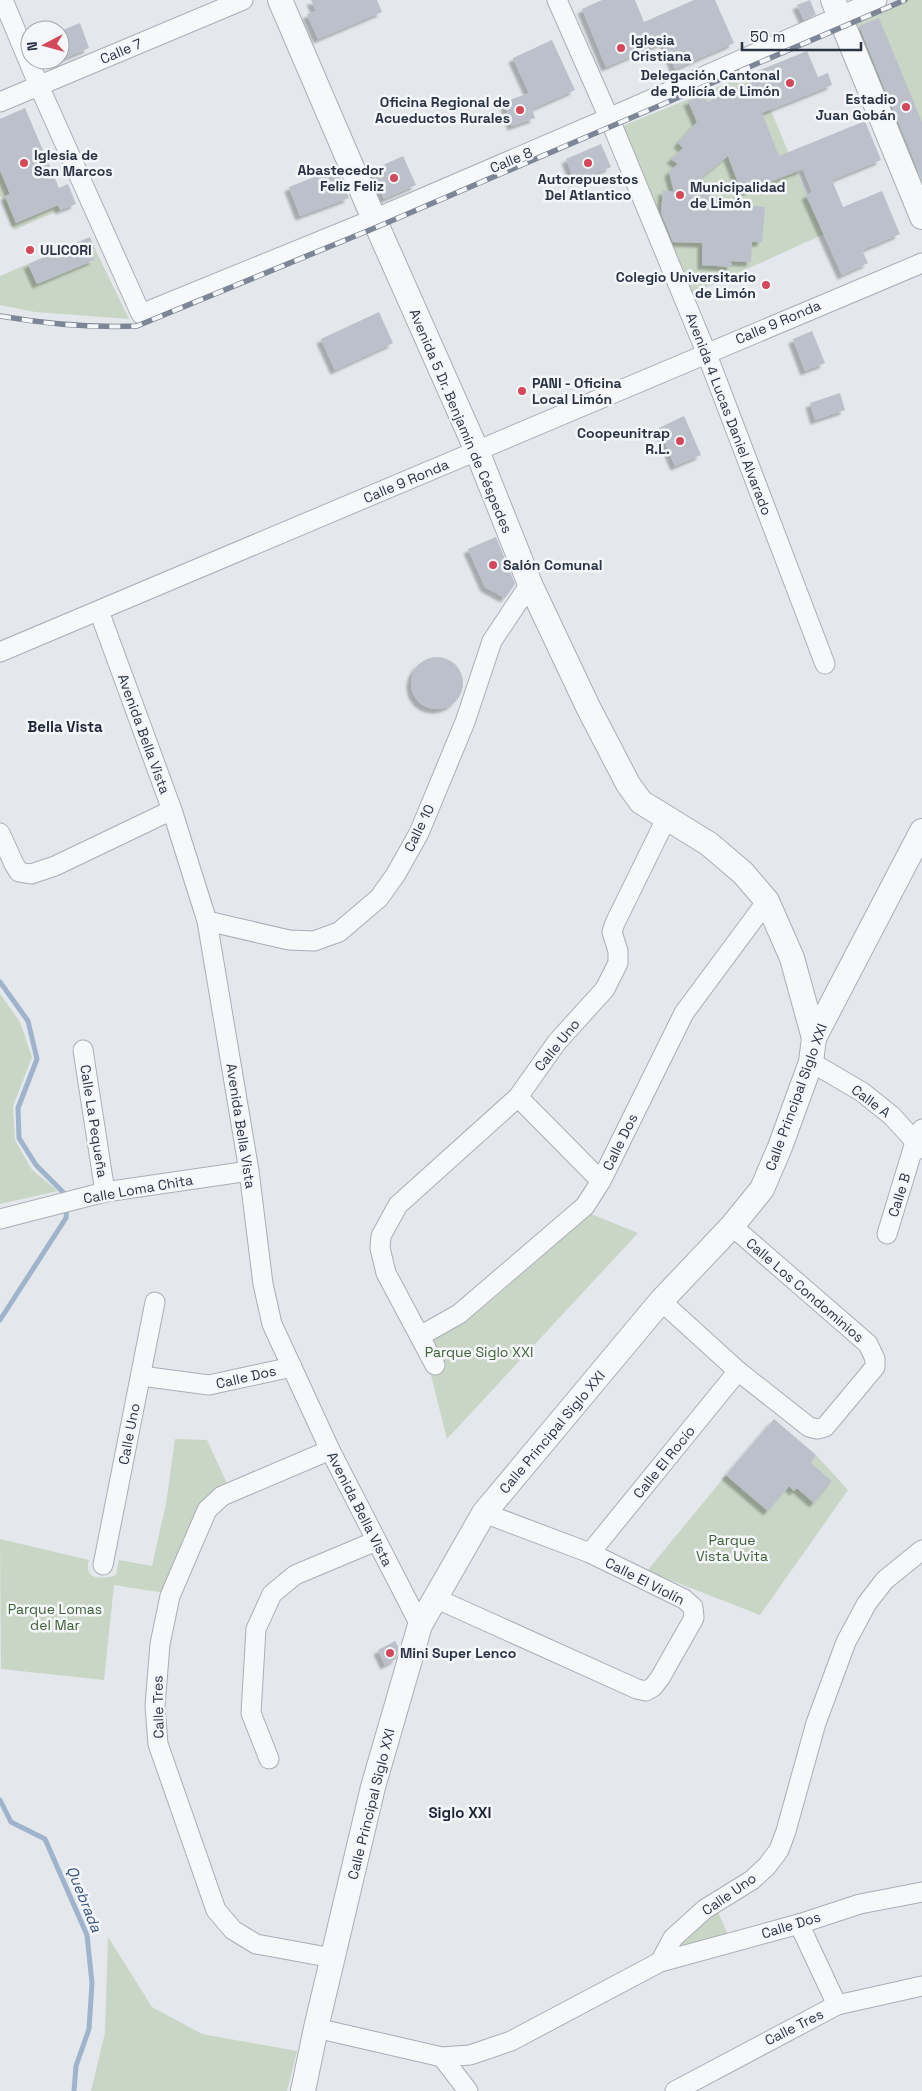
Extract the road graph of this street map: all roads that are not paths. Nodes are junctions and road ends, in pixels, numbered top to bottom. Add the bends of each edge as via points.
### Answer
1 (3, 0) edge
2 (243, 0) edge
3 (280, 0) edge
4 (557, 0) edge
5 (877, 0) edge
6 (837, 8) edge
7 (38, 86) junction
8 (0, 102) edge
9 (609, 118) junction
10 (922, 217) edge
11 (374, 219) junction
12 (922, 262) edge
13 (706, 352) junction
14 (477, 451) junction
15 (530, 584) junction
16 (99, 611) junction
17 (0, 652) edge
18 (825, 664) dead end
19 (172, 810) junction
20 (667, 817) junction
21 (922, 831) edge
22 (0, 833) edge
23 (767, 901) junction
24 (207, 921) junction
25 (814, 1038) junction
26 (83, 1050) dead end
27 (811, 1062) junction
28 (518, 1097) junction
29 (920, 1140) edge
30 (249, 1171) junction
31 (600, 1181) junction
32 (105, 1192) junction
33 (0, 1219) edge
34 (732, 1226) junction
35 (887, 1234) dead end
36 (661, 1301) junction
37 (155, 1302) dead end
38 (420, 1336) junction
39 (435, 1365) dead end
40 (292, 1367) junction
41 (738, 1371) junction
42 (141, 1376) junction
43 (330, 1450) junction
44 (484, 1513) junction
45 (376, 1541) junction
46 (922, 1551) edge
47 (590, 1553) junction
48 (103, 1565) dead end
49 (435, 1598) junction
50 (420, 1625) junction
51 (269, 1760) dead end
52 (922, 1892) edge
53 (799, 1924) junction
54 (333, 1958) junction
55 (660, 1962) junction
56 (922, 1986) edge
57 (837, 2005) junction
58 (316, 2028) junction
59 (442, 2057) junction
60 (304, 2091) edge
61 (468, 2091) edge
62 (675, 2091) edge

1 - 7 street
2 - 7 street, Calle 7
3 - 11 street, Avenida 5 Dr. Benjamín de Céspedes
4 - 9 street, Avenida 4 Lucas Daniel Alvarado
5 - 6 street, Calle 8
6 - 9 street, Calle 8
6 - 10 street
7 - 8 street, Calle 7
7 - 11 street, Calle 8 via 141,314
9 - 11 street, Calle 8
9 - 13 street, Avenida 4 Lucas Daniel Alvarado
11 - 14 street, Avenida 5 Dr. Benjamín de Céspedes
12 - 13 street, Calle 9 Ronda
13 - 14 street, Calle 9 Ronda
13 - 18 street, Avenida 4 Lucas Daniel Alvarado
14 - 15 street, Avenida 5 Dr. Benjamín de Céspedes
14 - 16 street, Calle 9 Ronda
15 - 20 street, Avenida 5 Dr. Benjamín de Céspedes via 628,784 640,802
15 - 24 street, Calle 10 via 492,641 465,722 419,834 379,898 339,932 314,941 288,940
16 - 17 street, Calle 9 Ronda
16 - 19 street, Avenida Bella Vista
19 - 22 street via 56,866 31,874 20,872
19 - 24 street, Avenida Bella Vista
20 - 23 street, Avenida 5 Dr. Benjamín de Céspedes via 709,844 743,873
20 - 28 street, Calle Uno via 614,923 612,932 618,963 613,975 605,989 557,1042
21 - 25 street, Calle Principal Siglo XXI
23 - 25 street, Avenida 5 Dr. Benjamín de Céspedes via 792,958
23 - 31 street, Calle Dos via 684,1013
24 - 30 street, Avenida Bella Vista
25 - 27 street, Calle Principal Siglo XXI
26 - 32 street, Calle La Pequeña
27 - 29 street, Calle A via 862,1092
27 - 34 street, Calle Principal Siglo XXI via 762,1189
28 - 31 street
28 - 38 street, Calle Uno via 398,1205 381,1236 380,1248 386,1273
29 - 35 street, Calle B
30 - 32 street, Calle Loma Chita
30 - 40 street, Avenida Bella Vista via 263,1284 272,1324
31 - 38 street, Calle Dos via 585,1206 460,1314
32 - 33 street, Calle Loma Chita
34 - 36 street, Calle Principal Siglo XXI
34 - 41 street, Calle Los Condominios via 868,1344 875,1367 825,1427 817,1429 809,1427
36 - 41 street, Calle Los Condominios
36 - 44 street, Calle Principal Siglo XXI
37 - 42 street, Calle Uno
38 - 39 street
40 - 42 street, Calle Dos via 209,1385
40 - 43 street, Avenida Bella Vista
41 - 47 street, Calle El Rocío
42 - 48 street, Calle Uno
43 - 45 street, Avenida Bella Vista
43 - 54 street, Calle Tres via 222,1496 207,1510 170,1596 160,1644 156,1706 158,1744 216,1910 233,1930 256,1944
44 - 47 street, Calle El Violín
44 - 49 street, Calle Principal Siglo XXI
45 - 50 street, Avenida Bella Vista
45 - 51 street via 295,1576 272,1594 256,1629 251,1713
46 - 55 street, Calle Uno via 885,1580 867,1603 846,1642 816,1723 779,1850 768,1866 752,1880 705,1909 673,1938
47 - 49 street, Calle El Violín via 684,1599 693,1607 694,1618 660,1678 646,1691
49 - 50 street, Calle Principal Siglo XXI
50 - 54 street, Calle Principal Siglo XXI via 373,1787
52 - 53 street, Calle Dos via 860,1904
53 - 55 street, Calle Dos
53 - 57 street
54 - 58 street, Calle Principal Siglo XXI
55 - 59 street via 511,2040 470,2055
56 - 57 street, Calle Tres
57 - 62 street, Calle Tres
58 - 59 street
58 - 60 street, Calle Principal Siglo XXI
59 - 61 street

